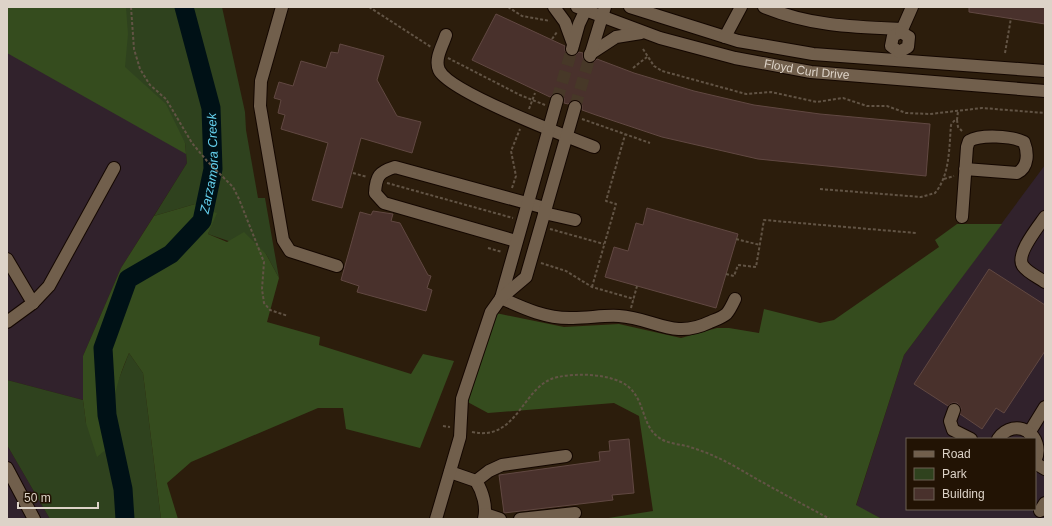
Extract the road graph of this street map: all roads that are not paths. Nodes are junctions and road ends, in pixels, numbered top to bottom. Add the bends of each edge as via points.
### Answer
1 (282, 7) edge
2 (554, 7) edge
3 (630, 7) edge
4 (741, 7) edge
5 (764, 7) edge
6 (912, 7) edge
7 (583, 8) edge
8 (647, 10) edge
9 (603, 12) edge
10 (902, 30) junction
11 (646, 33) junction
12 (446, 35) dead end
13 (725, 37) junction
14 (898, 56) junction
15 (1045, 72) edge
16 (896, 79) junction
17 (1045, 91) edge
18 (557, 100) tunnel mouth
19 (576, 113) tunnel mouth
20 (549, 129) junction
21 (566, 136) junction
22 (594, 147) dead end
23 (114, 168) dead end
24 (961, 172) junction
25 (527, 203) junction
26 (545, 211) junction
27 (962, 217) dead end
28 (1045, 217) edge
29 (575, 220) dead end
30 (516, 242) junction
31 (7, 260) edge
32 (337, 266) dead end
33 (1045, 282) edge
34 (501, 298) junction
35 (735, 299) dead end
36 (33, 303) junction
37 (7, 322) edge
38 (1045, 408) edge
39 (954, 410) dead end
40 (1029, 432) junction
41 (969, 438) edge
42 (999, 438) edge
43 (1034, 438) edge
44 (1036, 441) edge
45 (566, 456) dead end
46 (1036, 457) edge
47 (1036, 463) edge
48 (7, 468) edge
49 (1045, 469) edge
50 (450, 472) junction
51 (476, 481) junction
52 (575, 513) dead end
53 (485, 516) edge
54 (30, 518) edge
55 (436, 519) edge
56 (500, 519) edge
57 (520, 519) edge

1 - 32 street via 261,81 260,106 283,240 290,251
2 - 7 street via 565,22 573,47
3 - 8 street, Floyd Curl Drive
4 - 13 street
5 - 10 street via 788,17 830,26
6 - 10 street
7 - 9 street, Floyd Curl Drive
8 - 13 street, Floyd Curl Drive
9 - 11 street, Floyd Curl Drive
9 - 11 street via 590,55 616,37
10 - 14 street via 893,36 891,46
11 - 16 street, Floyd Curl Drive via 735,58 811,72
12 - 20 street via 438,57 439,70 448,81 492,105
13 - 14 street, Floyd Curl Drive via 813,54
14 - 15 street, Floyd Curl Drive
14 - 16 street
16 - 17 street, Floyd Curl Drive
18 - 20 street
19 - 21 street
20 - 21 street
20 - 25 street
21 - 22 street
21 - 26 street
23 - 36 street via 48,286
24 - 24 street via 969,141 974,138 982,136 1024,142 1026,164 1022,171
24 - 27 street
25 - 26 street
25 - 30 street
25 - 30 street via 395,167 384,170 376,180 375,193 384,203
26 - 29 street
26 - 34 street via 526,277
28 - 33 street via 1021,256 1021,264
30 - 34 street
31 - 36 street
34 - 35 street via 543,315 572,318 631,317 676,330 700,327 728,314
34 - 50 street via 491,312 462,399 460,430
36 - 37 street
38 - 40 street
39 - 41 street via 950,421 953,430
40 - 42 street via 1019,428 1011,429
40 - 43 street
44 - 46 street
45 - 51 street via 502,465
47 - 49 street
48 - 54 street
50 - 51 street
50 - 55 street
51 - 53 street via 483,497
52 - 57 street
53 - 56 street

